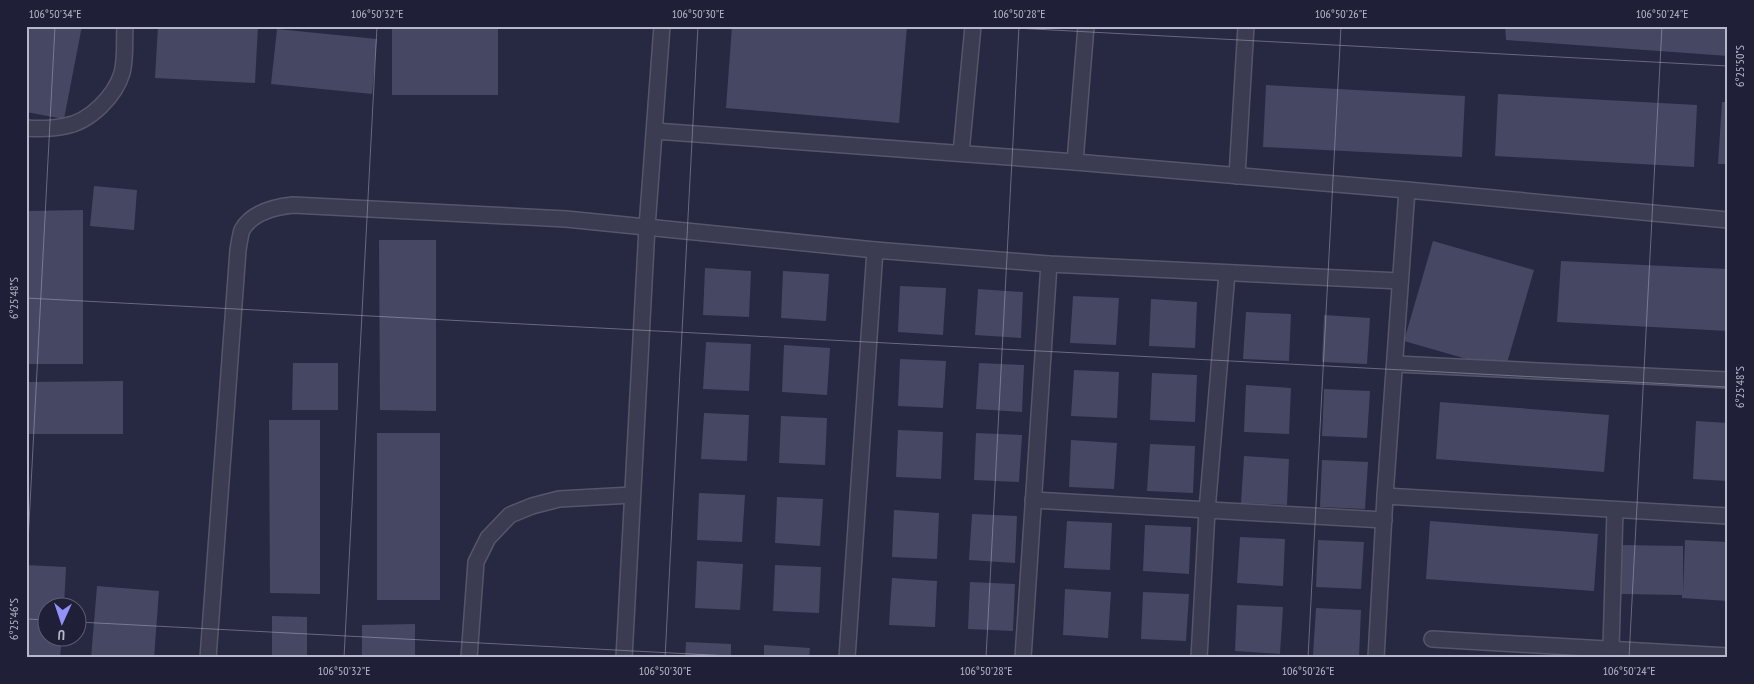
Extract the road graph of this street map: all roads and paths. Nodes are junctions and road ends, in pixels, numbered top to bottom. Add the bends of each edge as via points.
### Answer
1 (126, 26) edge
2 (662, 26) edge
3 (973, 26) edge
4 (1086, 26) edge
5 (1246, 26) edge
6 (26, 128) edge
7 (655, 130) junction
8 (961, 153) junction
9 (1075, 162) junction
10 (1237, 176) junction
11 (1407, 190) junction
12 (1728, 220) edge
13 (647, 227) junction
14 (875, 250) junction
15 (1049, 264) junction
16 (1227, 273) junction
17 (1400, 281) junction
18 (1396, 364) junction
19 (1728, 380) edge
20 (632, 495) junction
21 (1385, 496) junction
22 (1033, 500) junction
23 (1615, 510) junction
24 (1207, 511) junction
25 (1728, 516) edge
26 (1384, 520) junction
27 (1432, 639) dead end
28 (1612, 648) junction
29 (1728, 656) edge
30 (208, 658) edge
31 (469, 658) edge
32 (624, 658) edge
33 (847, 658) edge
34 (1023, 658) edge
35 (1199, 658) edge
36 (1376, 658) edge

1 - 6 lane via 122,70 117,87 104,103 67,126
2 - 7 lane
3 - 8 lane
4 - 9 lane
5 - 10 lane
7 - 8 lane
7 - 13 lane
8 - 9 lane
9 - 10 lane
10 - 11 lane
11 - 12 lane
11 - 17 lane
13 - 14 lane
13 - 20 lane
13 - 30 lane via 492,213 293,205 257,214 242,230 238,250
14 - 15 lane
14 - 33 lane
15 - 16 lane
15 - 22 lane
16 - 17 lane
16 - 24 lane
17 - 18 lane
18 - 19 lane
18 - 21 lane
20 - 31 lane via 558,499 510,515 488,538 476,562
20 - 32 lane
21 - 23 lane
21 - 26 lane
22 - 24 lane
22 - 34 lane
23 - 25 lane
23 - 28 lane
24 - 26 lane
24 - 35 lane
26 - 36 lane
27 - 28 lane
28 - 29 lane

